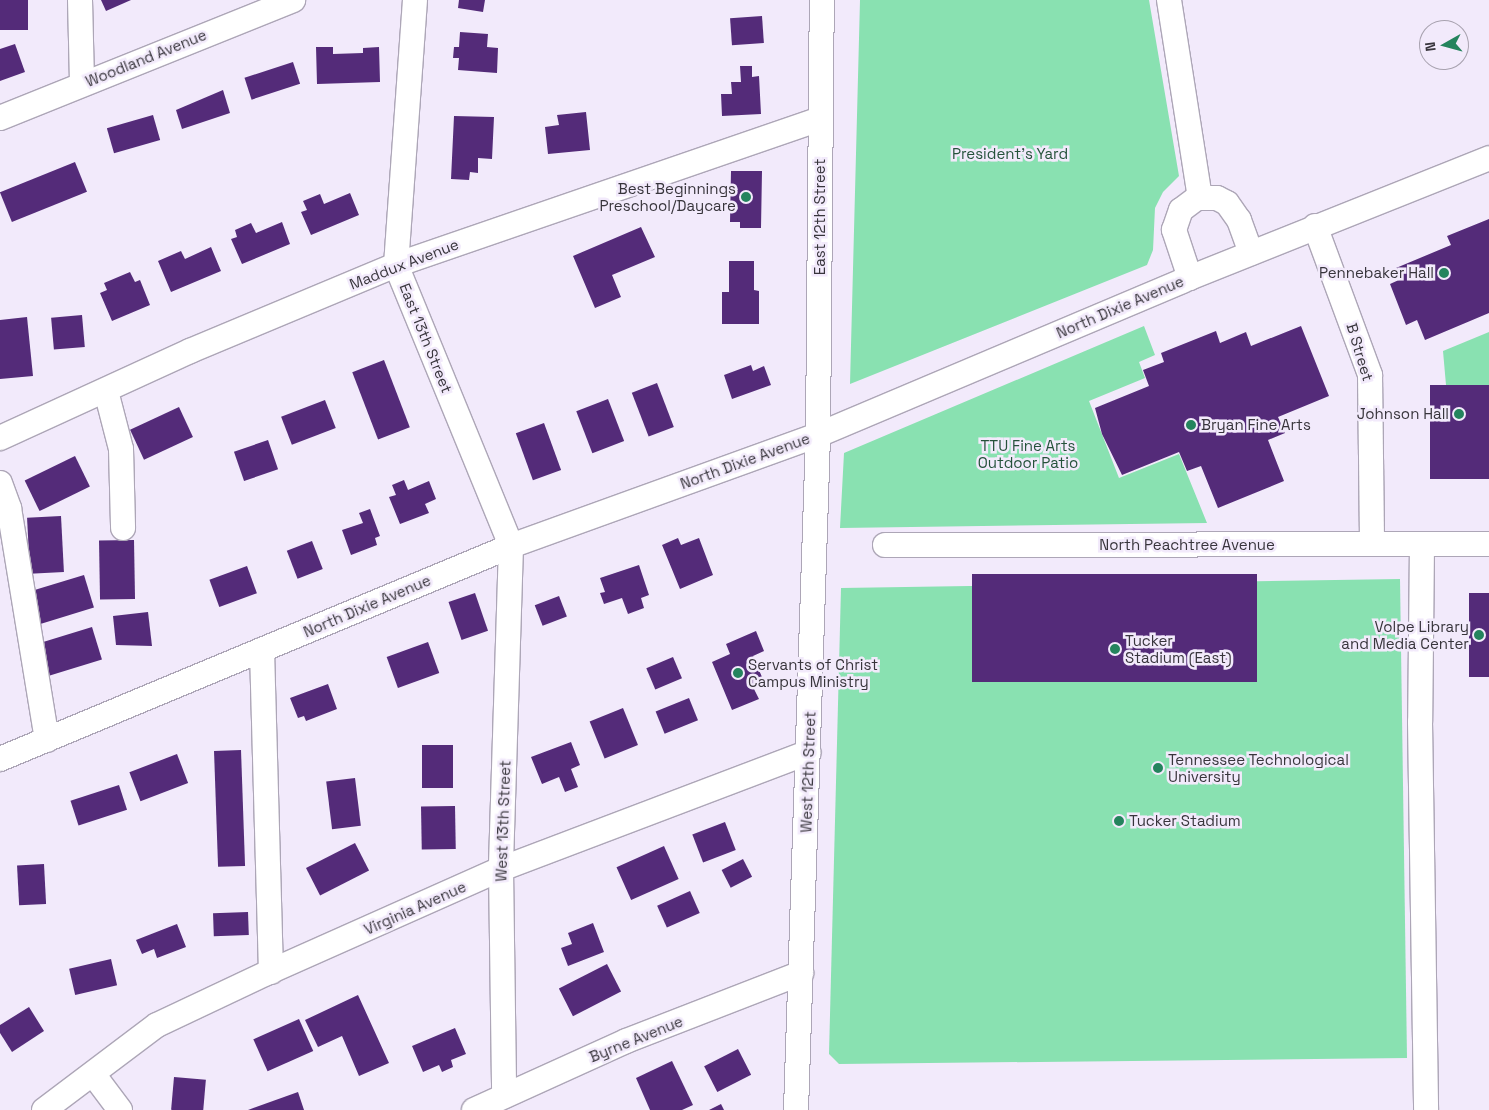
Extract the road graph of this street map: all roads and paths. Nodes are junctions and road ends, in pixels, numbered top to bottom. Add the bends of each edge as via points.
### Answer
1 (80, 0) edge
2 (293, 0) edge
3 (415, 0) edge
4 (822, 0) edge
5 (1169, 0) edge
6 (82, 84) junction
7 (0, 118) edge
8 (820, 119) junction
9 (1489, 158) edge
10 (1200, 198) junction
11 (1315, 226) junction
12 (1251, 252) junction
13 (396, 265) junction
14 (1190, 278) junction
15 (106, 391) junction
16 (818, 435) junction
17 (0, 438) edge
18 (0, 483) edge
19 (123, 528) dead end
20 (1372, 544) junction
21 (1489, 544) edge
22 (885, 545) dead end
23 (1422, 545) junction
24 (511, 546) junction
25 (262, 650) junction
26 (47, 740) junction
27 (809, 752) junction
28 (0, 759) edge
29 (501, 869) junction
30 (271, 972) junction
31 (801, 974) junction
32 (93, 1074) junction
33 (504, 1096) junction
34 (44, 1110) edge
35 (120, 1110) edge
36 (474, 1110) edge
37 (796, 1110) edge
38 (1426, 1110) edge

1 - 6 street
2 - 6 street, Woodland Avenue
3 - 13 street, East 13th Street
4 - 8 street, East 12th Street
5 - 10 street
6 - 7 street, Woodland Avenue
8 - 13 street, Maddux Avenue
8 - 16 street, East 12th Street
9 - 11 street, North Dixie Avenue
10 - 12 street via 1217,198 1234,211
10 - 14 street via 1181,210 1174,230
11 - 12 street, North Dixie Avenue
11 - 20 street, B Street via 1370,375
12 - 14 street, North Dixie Avenue
13 - 15 street, Maddux Avenue via 190,351
13 - 24 street, East 13th Street
14 - 16 street, North Dixie Avenue
15 - 17 street, Maddux Avenue
15 - 19 street via 121,450
16 - 24 street, North Dixie Avenue
16 - 27 street, West 12th Street
18 - 26 street via 10,508
20 - 22 street, North Peachtree Avenue
20 - 23 street, North Peachtree Avenue
21 - 23 street, North Peachtree Avenue
23 - 38 street via 1420,722
24 - 25 street, North Dixie Avenue
24 - 29 street, West 13th Street
25 - 26 street, North Dixie Avenue
25 - 30 street
26 - 28 street, North Dixie Avenue
27 - 29 street, Virginia Avenue
27 - 31 street, West 12th Street
29 - 30 street, Virginia Avenue
29 - 33 street, West 13th Street
30 - 32 street, Virginia Avenue via 157,1025
31 - 33 street, Byrne Avenue via 626,1041
31 - 37 street, West 12th Street
32 - 34 street, Virginia Avenue
32 - 35 street
33 - 36 street, Byrne Avenue

